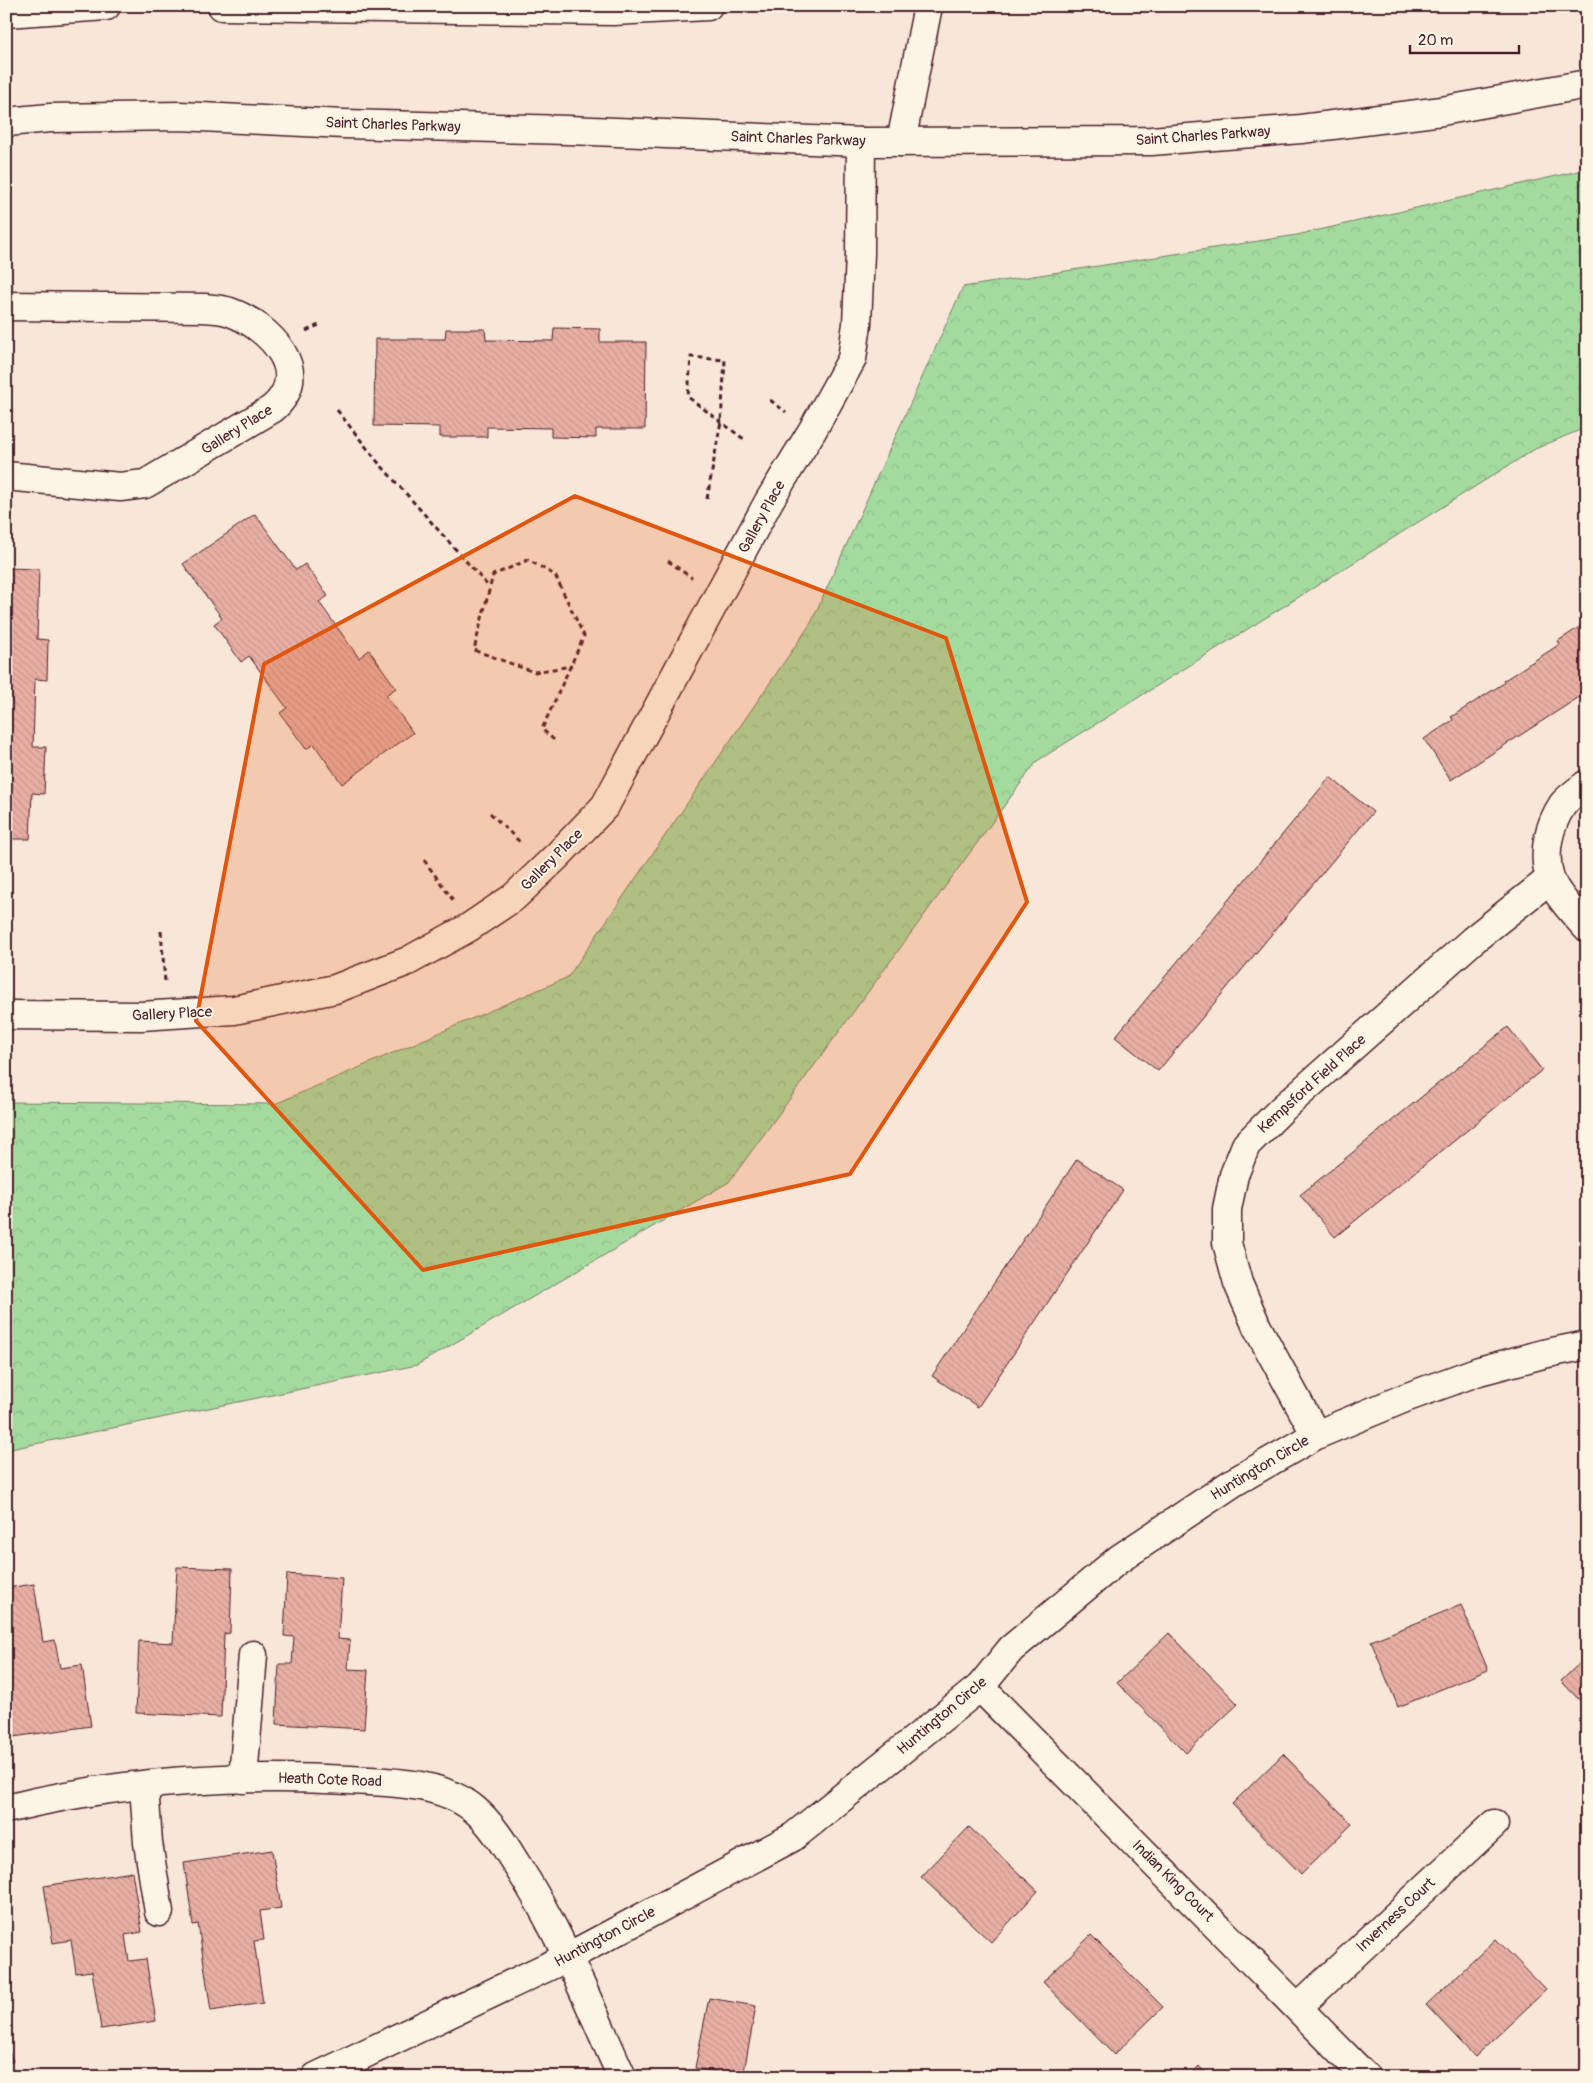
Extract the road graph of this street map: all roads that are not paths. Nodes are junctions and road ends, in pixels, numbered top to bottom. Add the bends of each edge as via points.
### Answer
1 (106, 6) edge
2 (222, 6) edge
3 (708, 6) edge
4 (928, 6) edge
5 (6, 13) edge
6 (1587, 84) edge
7 (6, 122) edge
8 (861, 142) junction
9 (901, 142) junction
10 (6, 306) edge
11 (6, 476) edge
12 (1587, 784) edge
13 (1550, 879) junction
14 (1587, 928) edge
15 (6, 1015) edge
16 (1587, 1345) edge
17 (1316, 1435) junction
18 (253, 1655) dead end
19 (980, 1687) junction
20 (244, 1779) junction
21 (144, 1786) junction
22 (6, 1809) edge
23 (1494, 1824) dead end
24 (159, 1912) dead end
25 (568, 1957) junction
26 (1298, 2007) junction
27 (316, 2077) edge
28 (622, 2077) edge
29 (1366, 2077) edge

1 - 5 street
2 - 3 street via 613,11
4 - 9 street
6 - 9 street, Saint Charles Parkway via 1442,111 1301,129 1151,140
7 - 8 street, Saint Charles Parkway via 180,116
8 - 9 street, Saint Charles Parkway
8 - 15 street, Gallery Place via 860,254 852,360 769,501 604,806 546,867 514,897 473,925 408,961 335,989 234,1010 141,1016
10 - 11 street, Gallery Place via 204,308 229,312 248,320 281,349 288,363 290,378 283,398 272,409 145,484 120,487
12 - 13 street via 1564,803 1554,821 1546,847
13 - 14 street
13 - 17 street, Kempsford Field Place via 1473,940 1282,1108 1246,1145 1234,1175 1228,1209 1227,1244 1256,1327
16 - 17 street, Huntington Circle via 1478,1371
17 - 19 street, Huntington Circle via 1234,1482 1119,1559 1011,1649
18 - 20 street
19 - 25 street, Huntington Circle via 793,1837
19 - 26 street, Indian King Court
20 - 21 street, Heath Cote Road
20 - 25 street, Heath Cote Road via 318,1778 414,1785 450,1795 474,1808 529,1883
21 - 22 street, Heath Cote Road via 44,1800
21 - 24 street via 148,1843
23 - 26 street, Inverness Court
25 - 27 street, Huntington Circle
25 - 28 street, Heath Cote Road
26 - 29 street, Indian King Court

